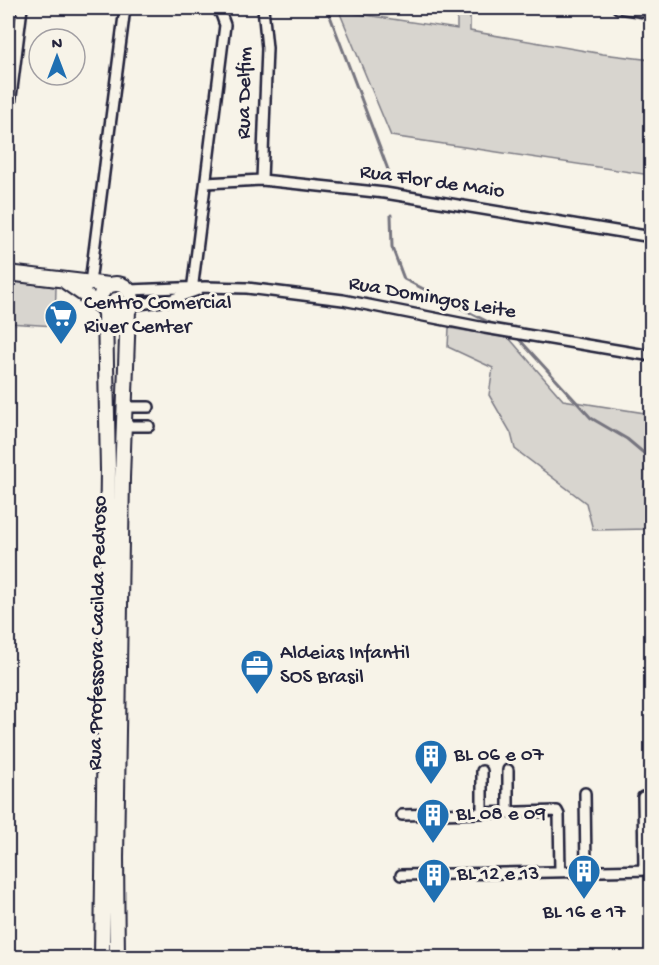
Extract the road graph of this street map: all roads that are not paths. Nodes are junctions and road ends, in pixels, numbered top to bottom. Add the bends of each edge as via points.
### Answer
1 (22, 8) edge
2 (125, 8) edge
3 (216, 8) edge
4 (263, 8) edge
5 (618, 8) edge
6 (651, 13) edge
7 (8, 122) edge
8 (262, 180) junction
9 (206, 183) junction
10 (651, 237) edge
11 (8, 273) edge
12 (61, 280) junction
13 (90, 283) junction
14 (109, 285) junction
15 (129, 290) junction
16 (193, 290) junction
17 (130, 308) junction
18 (103, 309) junction
19 (651, 356) edge
20 (124, 407) junction
21 (149, 407) dead end
22 (124, 426) junction
23 (149, 426) dead end
24 (508, 770) dead end
25 (482, 771) dead end
26 (585, 793) dead end
27 (643, 797) dead end
28 (508, 811) junction
29 (482, 812) junction
30 (402, 815) dead end
31 (586, 870) junction
32 (648, 870) edge
33 (560, 871) junction
34 (401, 875) dead end
35 (102, 957) edge
36 (117, 957) edge

1 - 7 street
2 - 13 street
3 - 9 street via 225,25
4 - 8 street, Rua Delfim via 267,48
5 - 6 street
8 - 9 street, Rua Flor de Maio
8 - 10 street, Rua Flor de Maio via 408,196
9 - 16 street
11 - 12 street
12 - 13 street
12 - 18 street
13 - 14 street
14 - 15 street via 120,284
14 - 18 street via 101,294
15 - 16 street, Rua Domingos Leite
15 - 17 street
16 - 17 street, Rua Domingos Leite via 170,300
16 - 19 street, Rua Domingos Leite via 247,288 343,300
17 - 18 street via 114,316
17 - 20 street, Rua Professora Cacilda Pedroso
18 - 35 street, Rua Professora Cacilda Pedroso via 108,470
20 - 21 street
20 - 22 street, Rua Professora Cacilda Pedroso
22 - 23 street
22 - 36 street, Rua Professora Cacilda Pedroso
24 - 28 street
25 - 29 street
26 - 31 street
27 - 32 street
28 - 29 street
28 - 33 street via 558,812
29 - 30 street
31 - 32 street
31 - 33 street
33 - 34 street

